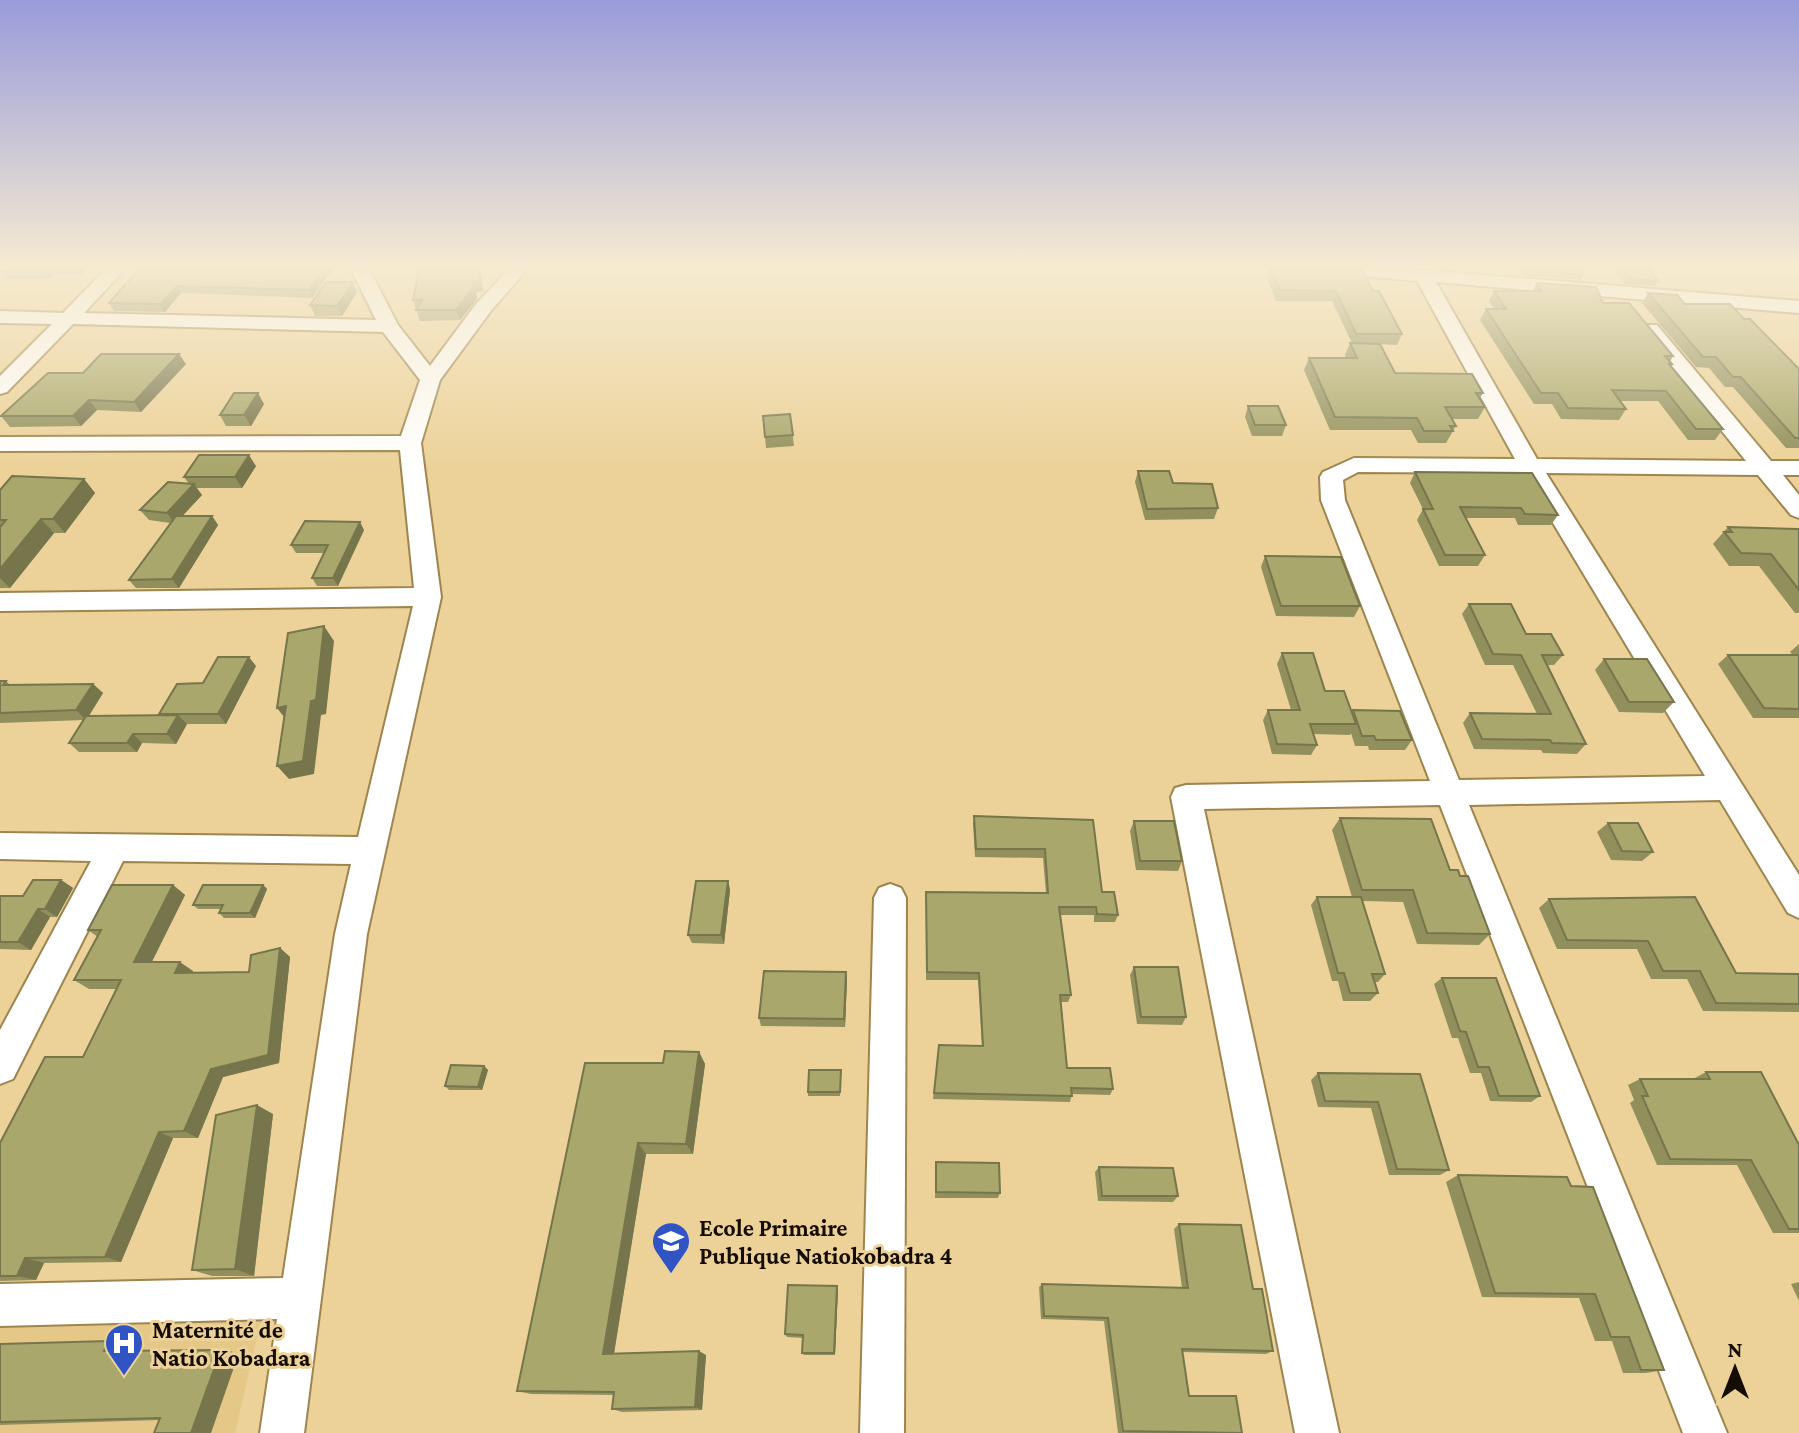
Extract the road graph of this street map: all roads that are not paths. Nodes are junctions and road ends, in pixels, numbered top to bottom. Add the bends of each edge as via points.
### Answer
1 (53, 334) edge
2 (395, 334) edge
3 (464, 334) edge
4 (1456, 334) edge
5 (1654, 334) edge
6 (430, 380) junction
7 (0, 388) edge
8 (410, 443) junction
9 (0, 444) edge
10 (1531, 468) junction
11 (1765, 468) junction
12 (1799, 468) edge
13 (1799, 510) edge
14 (428, 597) junction
15 (0, 602) edge
16 (1726, 788) junction
17 (1450, 794) junction
18 (0, 846) edge
19 (114, 848) junction
20 (372, 851) junction
21 (890, 898) dead end
22 (1799, 903) edge
23 (0, 1066) edge
24 (301, 1298) junction
25 (0, 1305) edge
26 (282, 1433) edge
27 (882, 1433) edge
28 (1317, 1433) edge
29 (1705, 1433) edge

1 - 7 street
2 - 6 street
3 - 6 street
4 - 10 street
5 - 11 street
6 - 8 street
8 - 9 street
8 - 14 street
10 - 11 street
10 - 16 street
10 - 17 street via 1354,465 1331,477 1333,500
11 - 12 street
11 - 13 street
14 - 15 street
14 - 20 street
16 - 17 street
16 - 22 street
17 - 28 street via 1186,797
17 - 29 street
18 - 19 street
19 - 20 street
19 - 23 street
20 - 24 street via 351,934
21 - 27 street
24 - 25 street
24 - 26 street

